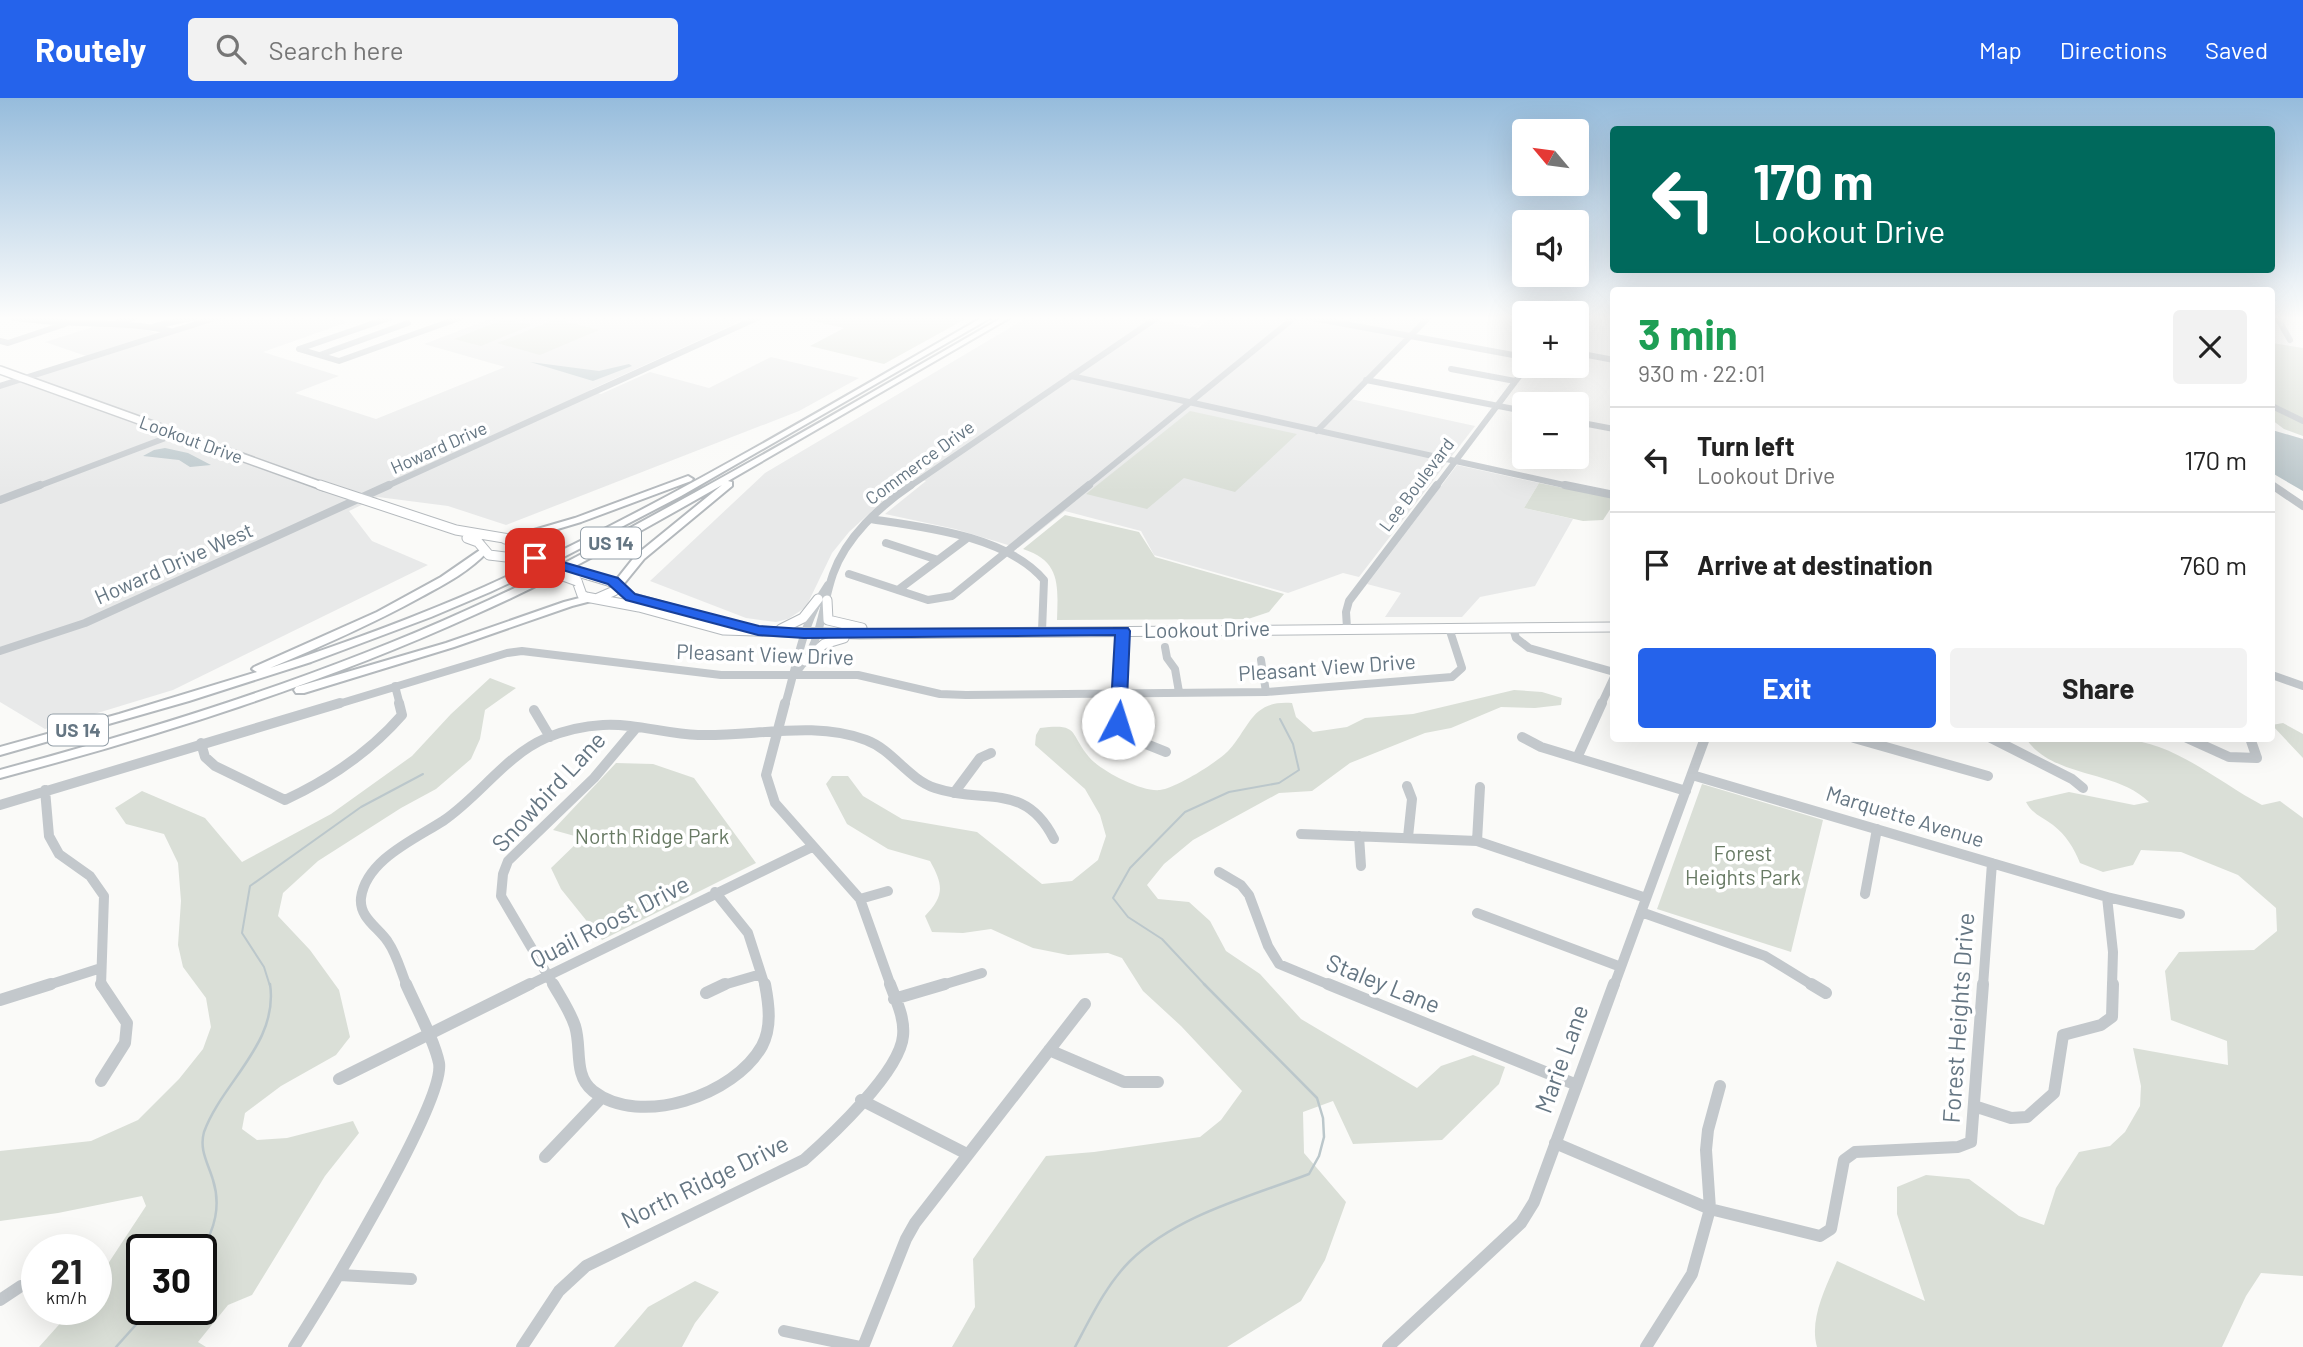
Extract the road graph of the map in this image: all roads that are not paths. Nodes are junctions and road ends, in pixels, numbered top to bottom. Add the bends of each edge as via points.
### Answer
1 (16, 375) edge
2 (33, 375) edge
3 (631, 375) edge
4 (886, 375) edge
5 (905, 375) edge
6 (1223, 375) edge
7 (1371, 375) edge
8 (1485, 375) edge
9 (1071, 376) joint
10 (24, 378) junction
11 (1517, 378) edge
12 (1366, 380) junction
13 (1515, 381) junction
14 (0, 386) edge
15 (1190, 402) junction
16 (1498, 405) junction
17 (2275, 407) edge
18 (1512, 408) edge
19 (2303, 421) edge
20 (1589, 424) edge
21 (1610, 428) edge
22 (1317, 431) junction
23 (176, 434) junction
24 (774, 439) junction
25 (784, 445) junction
26 (1454, 462) junction
27 (2275, 487) edge
28 (1610, 494) edge
29 (359, 499) junction
30 (0, 500) edge
31 (2303, 506) edge
32 (870, 519) junction
33 (512, 539) junction
34 (966, 539) junction
35 (886, 544) dead end
36 (484, 550) junction
37 (1007, 551) junction
38 (938, 560) junction
39 (849, 574) dead end
40 (618, 585) junction
41 (898, 590) junction
42 (593, 599) junction
43 (823, 600) junction
44 (1610, 627) edge
45 (1347, 628) junction
46 (1449, 628) junction
47 (1513, 628) junction
48 (758, 631) junction
49 (1042, 631) junction
50 (1123, 631) junction
51 (816, 633) junction
52 (902, 633) junction
53 (804, 634) junction
54 (860, 634) junction
55 (1165, 647) dead end
56 (0, 651) edge
57 (1261, 660) dead end
58 (805, 661) junction
59 (794, 674) junction
60 (1610, 674) edge
61 (2275, 676) edge
62 (1610, 684) edge
63 (395, 686) junction
64 (2303, 686) edge
65 (1121, 692) junction
66 (1179, 692) junction
67 (1266, 692) junction
68 (156, 709) junction
69 (534, 710) dead end
70 (191, 719) junction
71 (636, 728) junction
72 (775, 734) junction
73 (550, 737) junction
74 (1522, 737) dead end
75 (1704, 742) edge
76 (1868, 742) edge
77 (2000, 742) edge
78 (2194, 742) edge
79 (2251, 742) edge
80 (201, 743) junction
81 (0, 751) edge
82 (1166, 751) dead end
83 (991, 753) dead end
84 (1577, 758) junction
85 (0, 774) edge
86 (1692, 775) junction
87 (1988, 776) dead end
88 (1407, 786) dead end
89 (1480, 788) dead end
90 (2083, 788) dead end
91 (45, 790) junction
92 (1686, 791) junction
93 (954, 793) junction
94 (0, 805) edge
95 (1877, 829) junction
96 (1301, 834) dead end
97 (1359, 836) junction
98 (1408, 837) junction
99 (1054, 839) dead end
100 (1477, 841) junction
101 (812, 847) junction
102 (1992, 863) junction
103 (1361, 866) dead end
104 (1219, 872) dead end
105 (888, 891) dead end
106 (715, 892) junction
107 (1865, 894) dead end
108 (2107, 897) junction
109 (1646, 898) junction
110 (860, 899) junction
111 (1641, 912) junction
112 (1477, 913) dead end
113 (2180, 914) dead end
114 (1620, 967) junction
115 (101, 968) junction
116 (761, 974) junction
117 (982, 974) dead end
118 (548, 977) junction
119 (706, 993) dead end
120 (1826, 993) dead end
121 (894, 999) junction
122 (0, 1000) edge
123 (1085, 1004) dead end
124 (428, 1035) junction
125 (1049, 1050) junction
126 (340, 1079) dead end
127 (101, 1081) dead end
128 (1158, 1082) dead end
129 (1577, 1085) junction
130 (1720, 1086) dead end
131 (602, 1097) junction
132 (862, 1100) junction
133 (1974, 1106) junction
134 (1555, 1143) junction
135 (968, 1154) junction
136 (545, 1157) dead end
137 (1710, 1209) junction
138 (340, 1275) junction
139 (411, 1279) dead end
140 (21, 1286) dead end
141 (0, 1300) edge
142 (784, 1331) dead end
143 (293, 1347) edge
144 (522, 1347) edge
145 (862, 1347) edge
146 (1388, 1347) edge
147 (1646, 1347) edge

1 - 10 main road, Lookout Drive
2 - 10 street
3 - 29 street, Howard Drive
4 - 24 highway, US 14
5 - 25 highway, US 14
6 - 15 street
7 - 12 street
8 - 13 street
9 - 15 street
9 - 32 street, Commerce Drive via 898,494
10 - 14 street
10 - 23 main road, Lookout Drive
11 - 13 street, Lee Boulevard
12 - 16 street
12 - 22 street
13 - 16 street, Lee Boulevard
15 - 22 street
15 - 37 street
16 - 18 street
16 - 26 street, Lee Boulevard
17 - 19 street
20 - 21 street
22 - 26 street
23 - 29 main road, Lookout Drive
23 - 30 street
24 - 33 highway via 645,497
24 - 68 highway, US 14 via 596,537 484,591 330,652
25 - 40 highway, US 14 via 640,557
25 - 70 highway, US 14 via 584,558 494,602 364,658
26 - 28 street
26 - 45 street, Lee Boulevard via 1349,601
27 - 31 street
29 - 33 main road, Lookout Drive via 458,533
29 - 36 main road, Lookout Drive via 472,539
29 - 56 street, Howard Drive West via 85,623
32 - 34 street
32 - 43 street, Commerce Drive via 841,555
33 - 36 main road
33 - 40 main road, Lookout Drive, bridge via 519,541 526,553
34 - 37 street
34 - 38 street
35 - 38 street
36 - 42 main road, Lookout Drive, bridge via 577,581 582,596
36 - 68 highway via 434,585 338,635
37 - 41 street via 947,598 928,600
37 - 49 street via 1023,558 1044,580
38 - 41 street
39 - 41 street
40 - 42 main road
40 - 48 main road, Lookout Drive via 631,597
42 - 48 main road, Lookout Drive via 723,630
42 - 70 highway via 572,602 415,656
43 - 48 main road via 796,624
43 - 51 street, Commerce Drive
43 - 52 main road via 833,623
43 - 53 street, Commerce Drive
44 - 47 main road, Lookout Drive
45 - 46 main road, Lookout Drive
45 - 50 main road, Lookout Drive
46 - 47 main road, Lookout Drive
46 - 67 street, Pleasant View Drive via 1462,668 1452,677
47 - 60 street via 1516,638 1529,648
48 - 53 main road, Lookout Drive
49 - 50 main road, Lookout Drive
49 - 52 main road, Lookout Drive
50 - 65 street
51 - 53 main road, Lookout Drive
51 - 54 main road, Lookout Drive
51 - 58 street, North Ridge Drive
52 - 54 main road, Lookout Drive
53 - 59 street, North Ridge Drive
54 - 58 main road via 824,643
55 - 66 street
57 - 67 street
58 - 59 street, North Ridge Drive
59 - 63 street, Pleasant View Drive via 700,674 522,651
59 - 65 street, Pleasant View Drive via 872,676 940,694
59 - 72 street, North Ridge Drive
61 - 64 street
62 - 84 street
63 - 80 street, Pleasant View Drive
63 - 80 street via 402,715 383,738 327,781 285,800 215,766 205,757
65 - 66 street, Pleasant View Drive
65 - 82 street via 1118,723 1136,740
66 - 67 street, Pleasant View Drive
68 - 81 highway, US 14
69 - 73 street
70 - 85 highway, US 14
71 - 72 street via 697,735
71 - 73 street via 603,725
71 - 118 street, Snowbird Lane via 594,778 508,861 503,874 501,896
72 - 93 street via 828,733 867,740 890,753 918,781
72 - 101 street, North Ridge Drive via 766,775 769,791
73 - 124 street via 513,757 462,808 393,855 362,890 363,915 389,944
74 - 84 street
75 - 86 street, Marie Lane
76 - 87 street
77 - 90 street
78 - 79 street via 2241,761 2257,758
80 - 91 street, Pleasant View Drive
83 - 93 street via 980,758
84 - 92 street
86 - 92 street, Marie Lane
86 - 95 street, Marquette Avenue
88 - 98 street via 1412,799
89 - 100 street
91 - 94 street, Pleasant View Drive
91 - 115 street via 49,836 59,853 90,876 104,896
92 - 109 street, Marie Lane
93 - 99 street via 1023,803 1043,816
95 - 102 street, Marquette Avenue
95 - 107 street
96 - 97 street
97 - 98 street
97 - 103 street
98 - 100 street
100 - 109 street
101 - 106 street, Quail Roost Drive
101 - 110 street, North Ridge Drive
102 - 108 street, Marquette Avenue
102 - 133 street, Forest Heights Drive
104 - 129 street, Staley Lane via 1244,887 1270,954 1279,964
105 - 110 street
106 - 116 street via 751,940
106 - 118 street, Quail Roost Drive
108 - 113 street, Marquette Avenue
108 - 133 street via 2113,952 2112,1017 2101,1025 2063,1035 2054,1093 2026,1118
109 - 111 street, Marie Lane
110 - 121 street, North Ridge Drive
111 - 114 street, Marie Lane
111 - 120 street via 1765,956
112 - 114 street
114 - 129 street, Marie Lane
115 - 122 street
115 - 127 street via 101,987 127,1023 125,1044
116 - 119 street
116 - 131 street via 769,1022 754,1058 738,1073 681,1104 659,1108
117 - 121 street
118 - 124 street, Quail Roost Drive
118 - 131 street, Snowbird Lane via 577,1032 586,1084
121 - 132 street, North Ridge Drive via 903,1021 900,1051
123 - 125 street
124 - 126 street, Quail Roost Drive
124 - 138 street via 439,1064 431,1101
125 - 128 street via 1124,1082
125 - 135 street
129 - 134 street, Marie Lane
130 - 137 street via 1706,1150
131 - 136 street
132 - 135 street
132 - 144 street, North Ridge Drive via 804,1160 586,1266 559,1291
133 - 137 street, Forest Heights Drive via 1971,1142 1958,1147 1855,1152 1844,1160 1828,1233 1820,1236
134 - 137 street
134 - 146 street, Marie Lane via 1534,1202 1521,1223
135 - 145 street via 906,1239
137 - 147 street via 1692,1274
138 - 139 street
138 - 143 street
140 - 141 street
142 - 145 street

